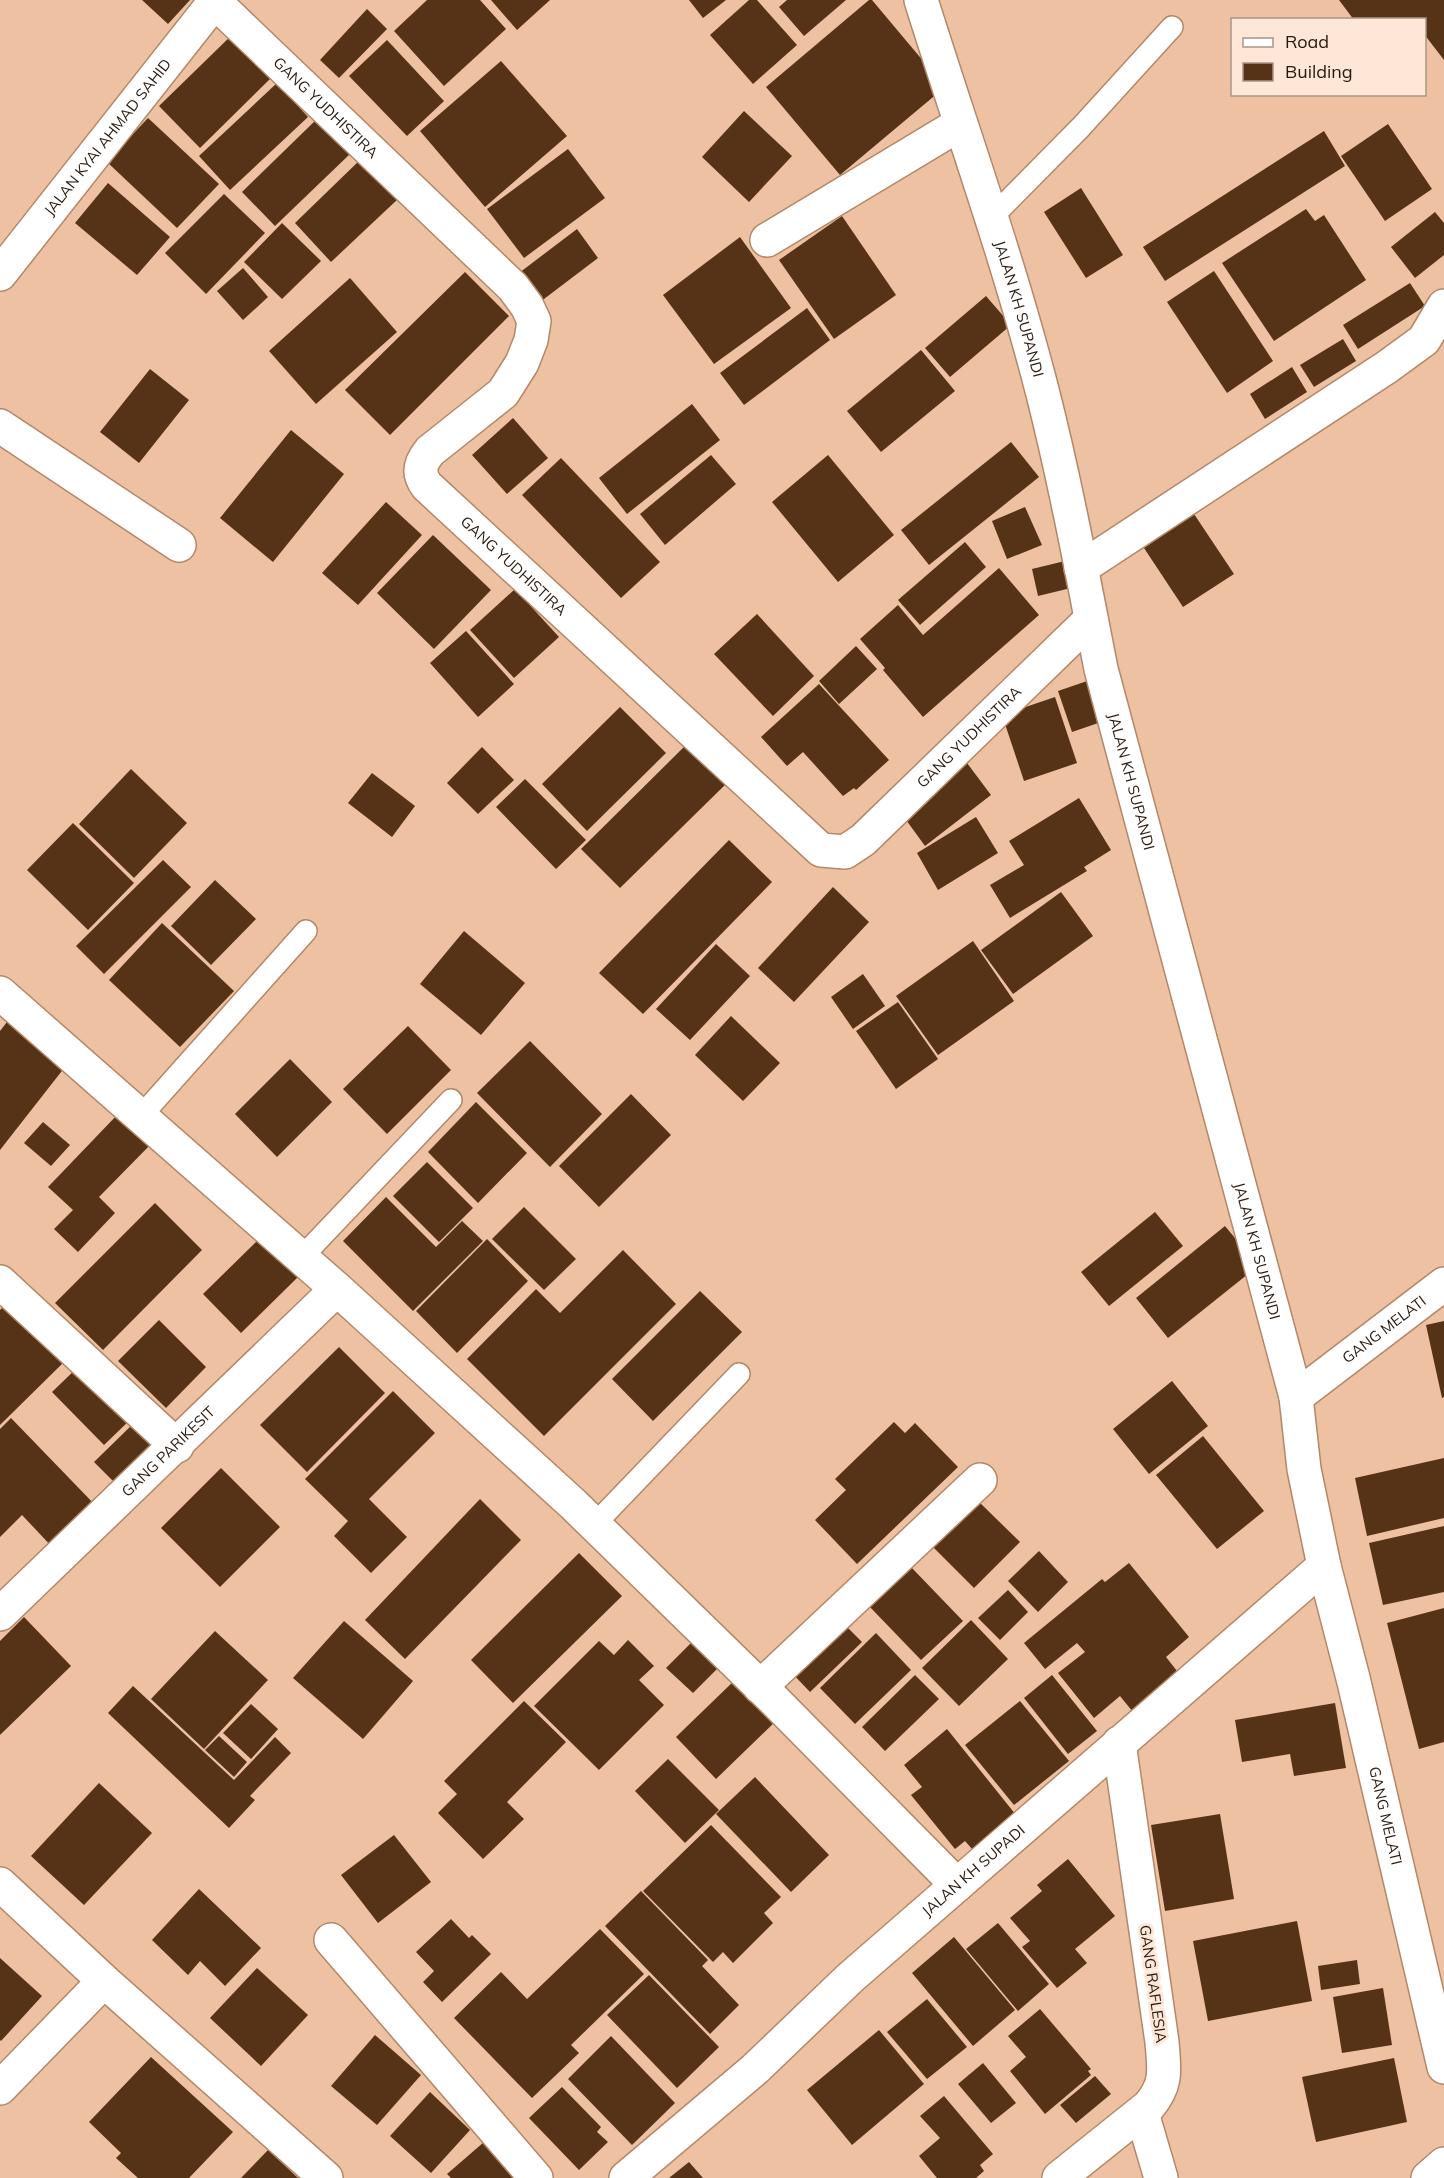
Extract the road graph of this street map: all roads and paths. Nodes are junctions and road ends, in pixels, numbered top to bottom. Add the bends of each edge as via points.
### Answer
1 (921, 0) edge
2 (216, 1) edge
3 (1172, 27) dead end
4 (960, 124) junction
5 (993, 216) junction
6 (767, 240) dead end
7 (3, 261) edge
8 (1444, 306) edge
9 (0, 426) edge
10 (179, 545) dead end
11 (1081, 568) junction
12 (1091, 620) junction
13 (306, 931) dead end
14 (0, 993) edge
15 (451, 1100) dead end
16 (141, 1116) junction
17 (301, 1258) junction
18 (0, 1282) edge
19 (1444, 1284) edge
20 (337, 1289) junction
21 (739, 1374) dead end
22 (1296, 1397) junction
23 (177, 1446) junction
24 (980, 1480) dead end
25 (594, 1525) junction
26 (1324, 1566) junction
27 (0, 1614) edge
28 (760, 1687) junction
29 (1119, 1743) junction
30 (0, 1884) edge
31 (957, 1885) junction
32 (331, 1940) dead end
33 (104, 1981) junction
34 (1444, 2067) edge
35 (0, 2088) edge
36 (1142, 2113) junction
37 (1444, 2164) edge
38 (326, 2178) edge
39 (536, 2178) edge
40 (626, 2178) edge
41 (1059, 2178) edge
42 (1161, 2178) edge
43 (1428, 2178) edge

1 - 4 street, JALAN KH SUPANDI
2 - 7 street, JALAN KYAI AHMAD SAHID
2 - 12 street, GANG YUDHISTIRA via 513,287 534,321 522,363 507,386 493,402 430,451 422,460 422,480 821,850 845,852 862,840
3 - 5 lane
4 - 5 street, JALAN KH SUPANDI
4 - 6 street
5 - 11 street, JALAN KH SUPANDI via 1043,394
8 - 11 street via 1424,340 1387,367
9 - 10 street
11 - 12 street, JALAN KH SUPANDI
12 - 22 street, JALAN KH SUPANDI
13 - 16 lane
14 - 16 street
15 - 17 lane
16 - 17 street
17 - 20 street
18 - 23 street
19 - 22 street, GANG MELATI
20 - 23 street, GANG PARIKESIT
20 - 25 street
21 - 25 lane
22 - 26 street, JALAN KH SUPANDI via 1304,1469
23 - 27 street, GANG PARIKESIT
24 - 28 street
25 - 28 street
26 - 29 street, JALAN KH SUPADI
26 - 34 street, GANG MELATI
28 - 31 street
29 - 31 street, JALAN KH SUPADI
29 - 36 street, GANG RAFLESIA via 1165,2079 1157,2097
30 - 33 street
31 - 40 street, JALAN KH SUPADI via 850,1978 755,2069
32 - 39 street
33 - 35 street
33 - 38 street
36 - 41 street, GANG RAFLESIA
36 - 42 street
37 - 43 street

